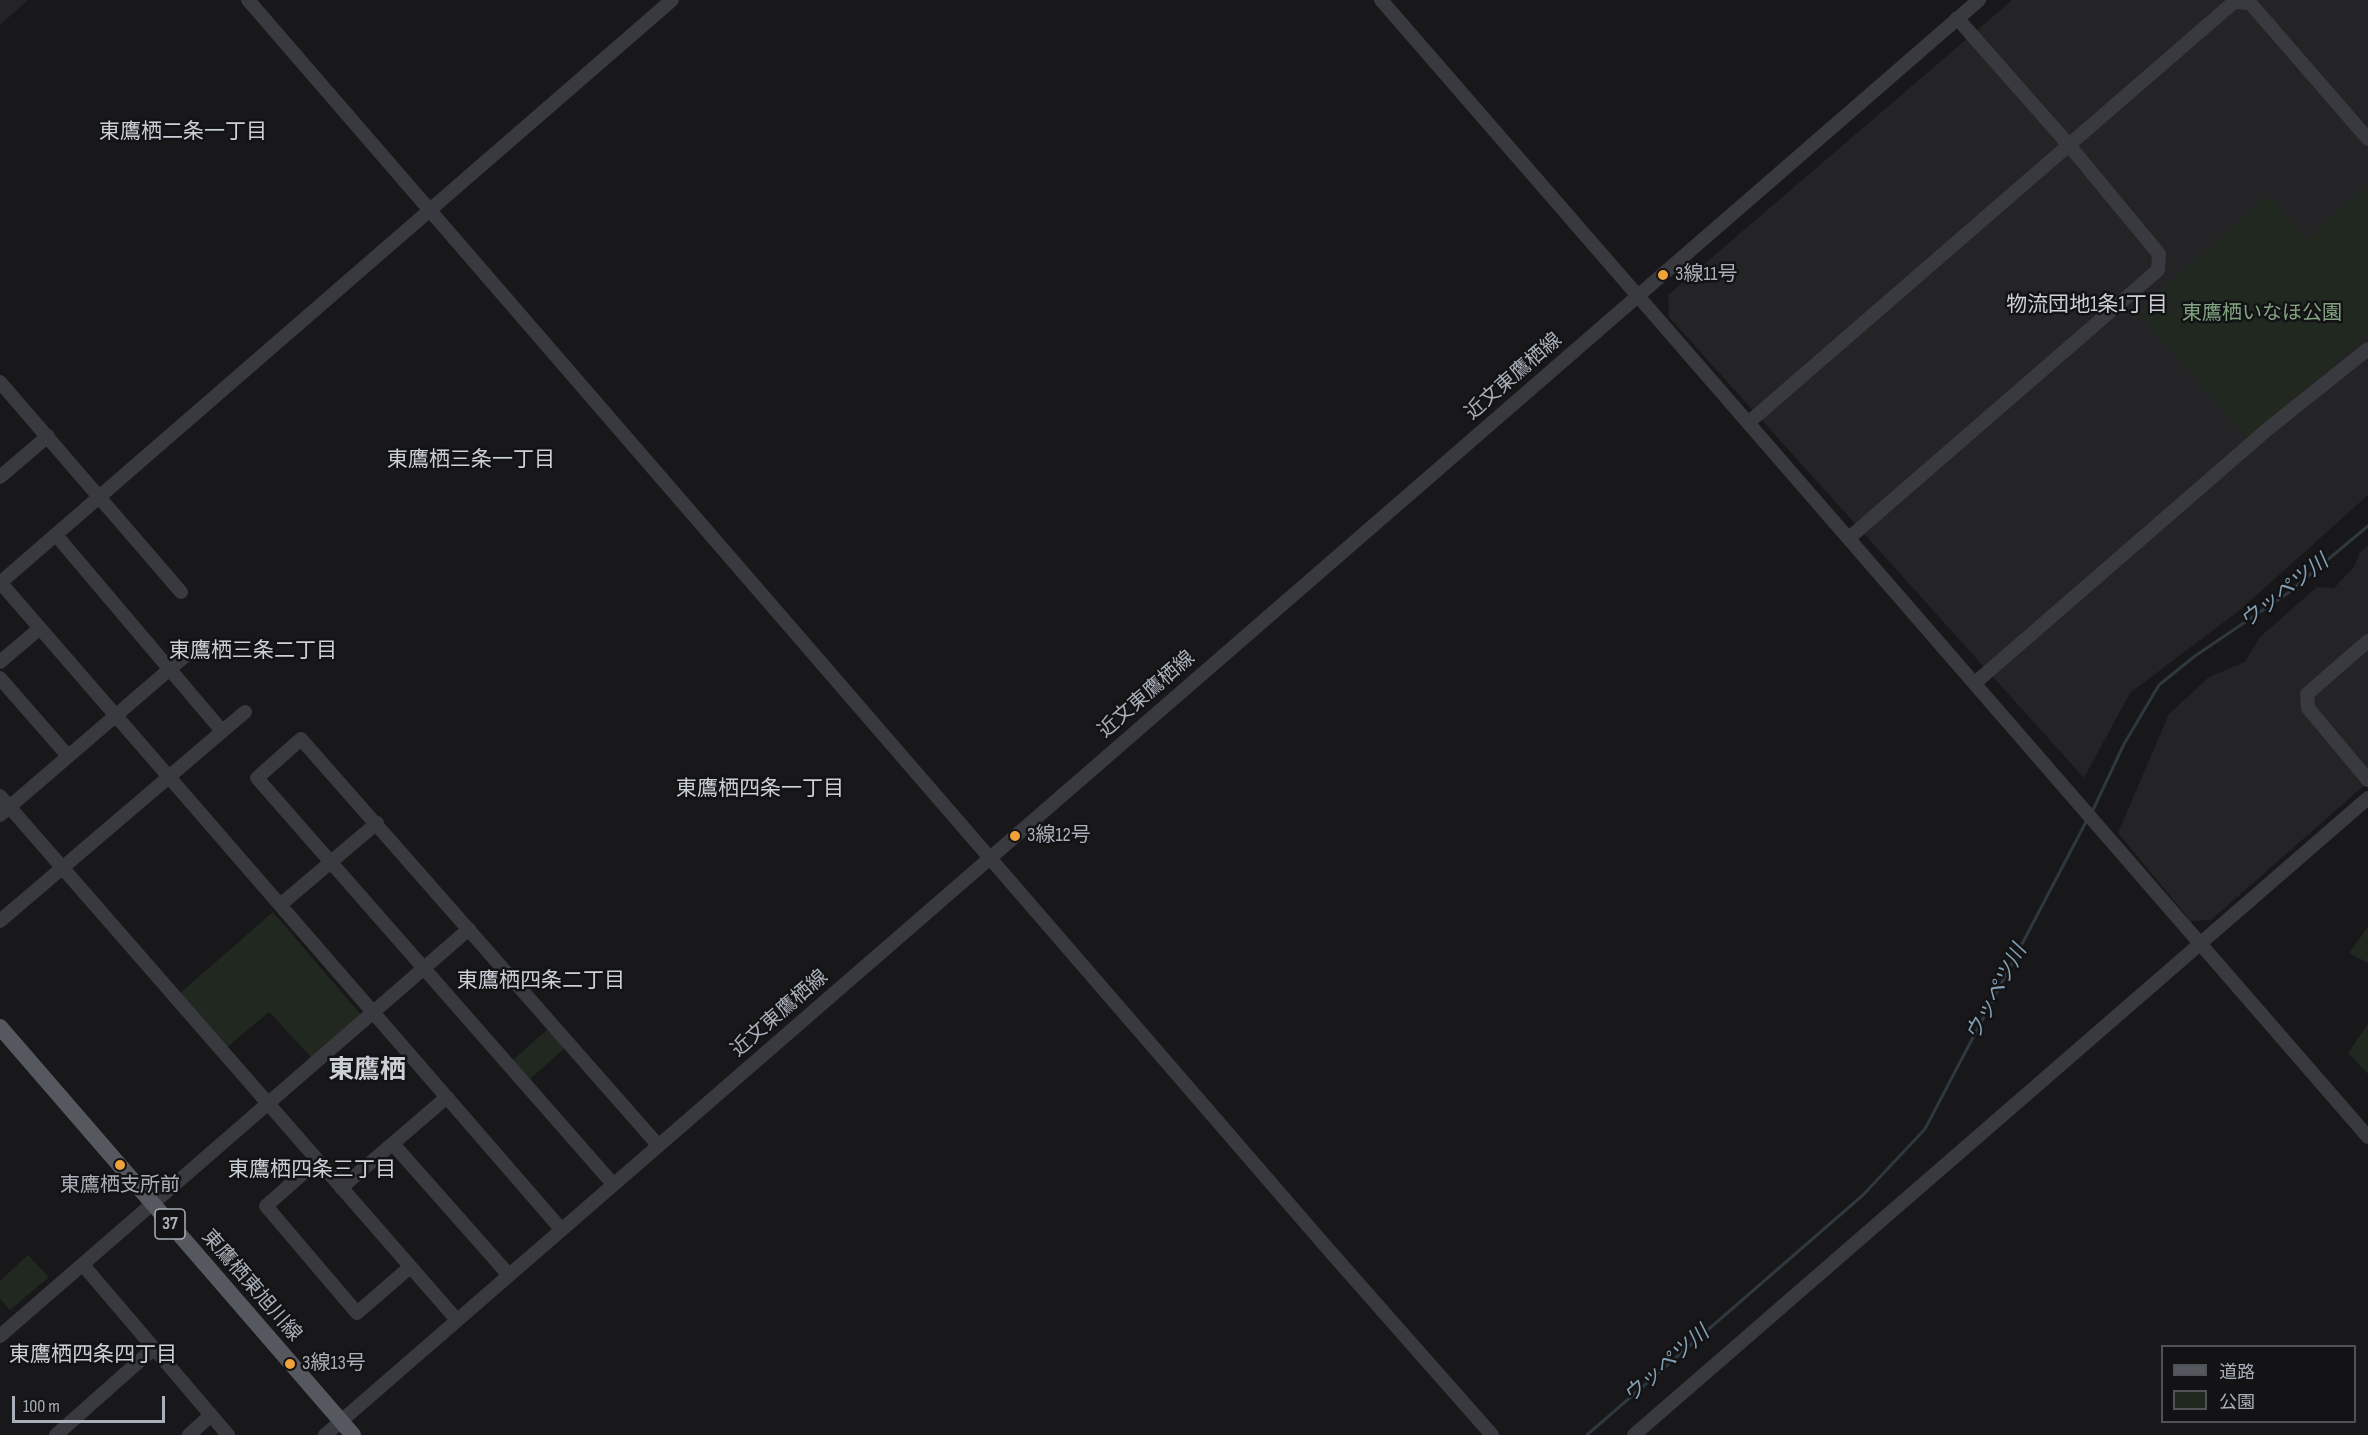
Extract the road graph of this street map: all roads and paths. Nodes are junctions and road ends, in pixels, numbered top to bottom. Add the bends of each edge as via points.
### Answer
1 (248, 0) edge
2 (672, 0) edge
3 (1381, 0) edge
4 (1979, 0) edge
5 (1957, 18) junction
6 (2368, 139) edge
7 (2068, 144) junction
8 (430, 210) junction
9 (1638, 297) junction
10 (2368, 349) edge
11 (0, 381) edge
12 (1748, 423) junction
13 (48, 436) junction
14 (0, 477) edge
15 (100, 498) junction
16 (56, 536) junction
17 (1849, 538) junction
18 (0, 583) edge
19 (181, 592) dead end
20 (40, 628) junction
21 (2368, 641) edge
22 (192, 650) dead end
23 (0, 662) edge
24 (170, 669) junction
25 (0, 678) edge
26 (1975, 683) junction
27 (245, 712) dead end
28 (116, 716) junction
29 (222, 731) junction
30 (68, 756) junction
31 (170, 777) junction
32 (2368, 780) edge
33 (0, 796) edge
34 (2368, 798) edge
35 (5, 811) edge
36 (377, 823) junction
37 (990, 856) junction
38 (330, 862) junction
39 (64, 869) junction
40 (280, 905) junction
41 (0, 921) edge
42 (469, 928) junction
43 (2200, 944) junction
44 (424, 968) junction
45 (373, 1012) junction
46 (0, 1027) edge
47 (447, 1097) junction
48 (268, 1104) junction
49 (2368, 1137) edge
50 (393, 1144) junction
51 (658, 1145) junction
52 (317, 1161) junction
53 (613, 1184) junction
54 (341, 1188) junction
55 (153, 1204) junction
56 (561, 1229) junction
57 (83, 1265) junction
58 (410, 1267) junction
59 (508, 1275) junction
60 (457, 1320) junction
61 (0, 1336) edge
62 (153, 1349) junction
63 (211, 1415) junction
64 (341, 1421) junction
65 (56, 1435) edge
66 (189, 1435) edge
67 (228, 1435) edge
68 (325, 1435) edge
69 (353, 1435) edge
70 (1492, 1435) edge
71 (1634, 1435) edge

1 - 8 street
2 - 8 street
3 - 9 street
4 - 5 street, 近文東鷹栖線
5 - 7 street
5 - 9 street, 近文東鷹栖線
6 - 7 street via 2250,3 2234,2
7 - 12 street
7 - 17 street via 2159,254 2158,270
8 - 15 street
8 - 37 street
9 - 12 street
9 - 37 street, 近文東鷹栖線
10 - 26 street via 2268,428
11 - 13 street
12 - 17 street
13 - 14 street
13 - 15 street
15 - 16 street
15 - 19 street
16 - 18 street
16 - 24 street
17 - 26 street
18 - 20 street
20 - 23 street
20 - 28 street
21 - 32 street via 2307,694 2308,708
22 - 24 street
24 - 28 street
24 - 29 street
25 - 30 street
26 - 43 street
27 - 29 street
28 - 30 street
28 - 31 street
29 - 31 street
30 - 35 street
31 - 39 street
31 - 40 street
33 - 35 street
34 - 43 street
35 - 39 street
36 - 38 street
36 - 38 street via 301,739 257,778
36 - 42 street
37 - 51 street, 近文東鷹栖線
37 - 70 street
38 - 40 street
38 - 44 street
39 - 41 street
39 - 48 street
40 - 45 street
42 - 44 street
42 - 51 street
43 - 49 street
43 - 71 street
44 - 45 street
44 - 53 street
45 - 47 street
45 - 48 street
46 - 55 main road, 東鷹栖東旭川線 / 37
47 - 50 street
47 - 56 street
48 - 52 street
48 - 55 street
50 - 54 street
50 - 59 street
51 - 53 street, 近文東鷹栖線
52 - 54 street
52 - 58 street via 266,1206 357,1312
53 - 56 street, 近文東鷹栖線
54 - 58 street
55 - 57 street
55 - 64 main road, 東鷹栖東旭川線 / 37
56 - 59 street, 近文東鷹栖線
57 - 61 street
57 - 62 street
58 - 60 street
59 - 60 street, 近文東鷹栖線
60 - 64 street, 近文東鷹栖線
62 - 63 street
62 - 65 street
63 - 66 street
63 - 67 street
64 - 68 street, 近文東鷹栖線
64 - 69 main road, 東鷹栖東旭川線 / 37

